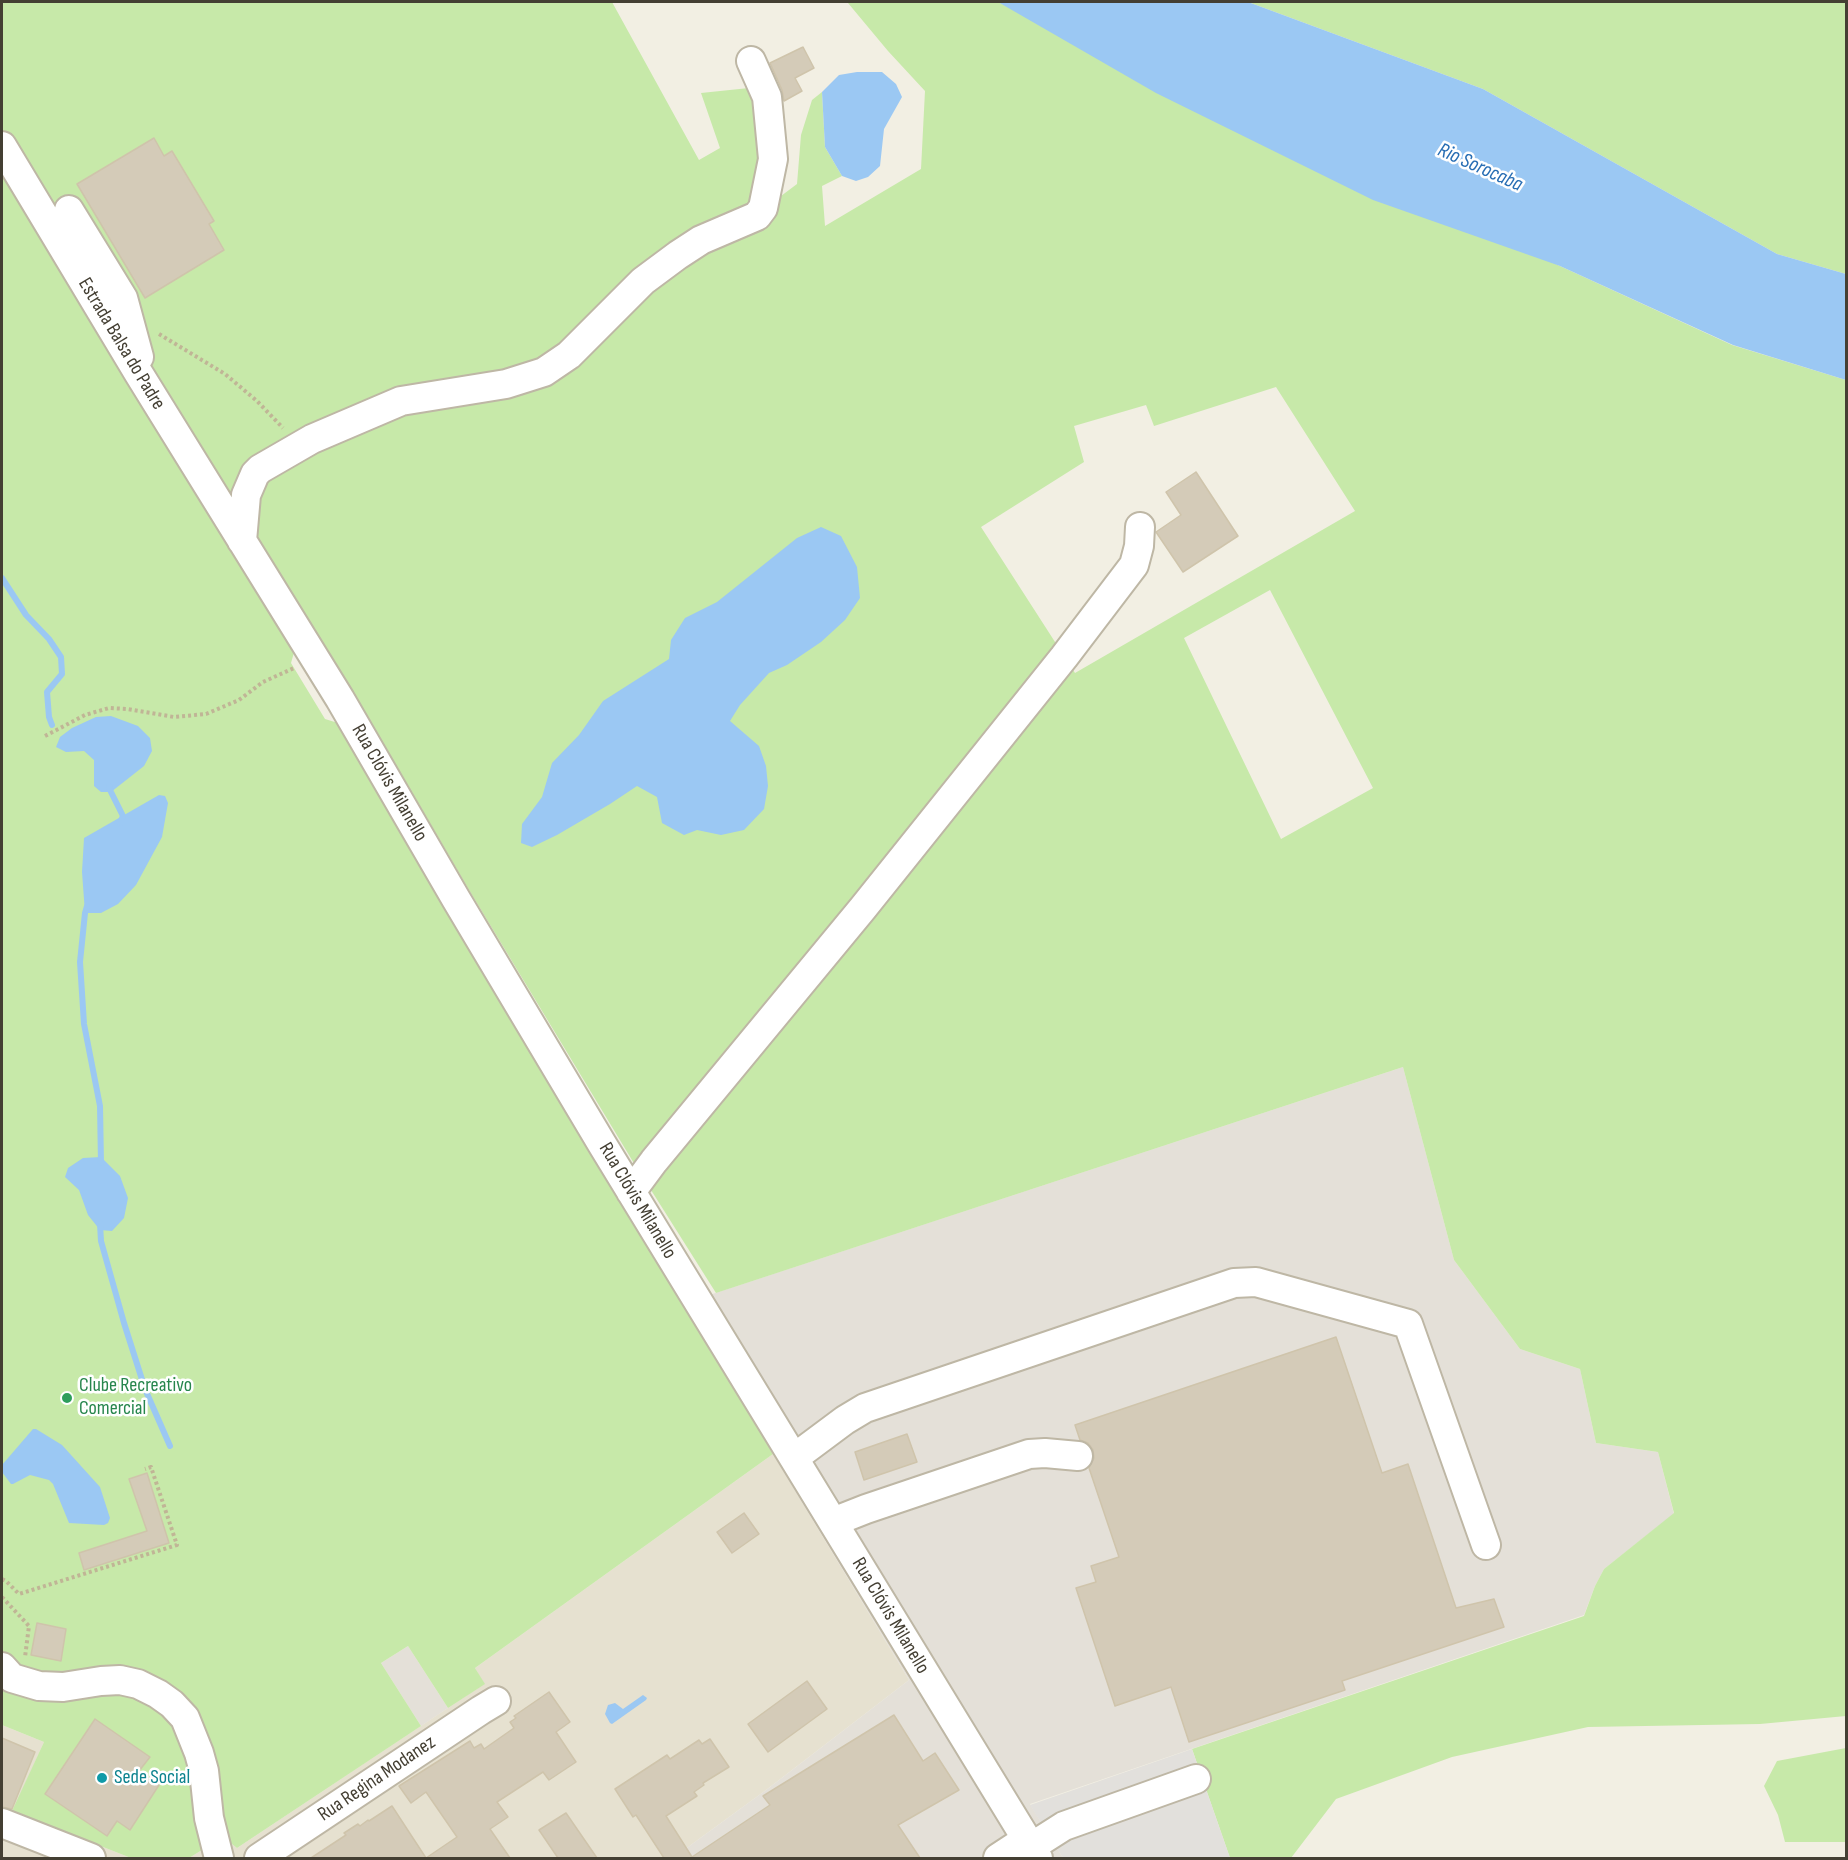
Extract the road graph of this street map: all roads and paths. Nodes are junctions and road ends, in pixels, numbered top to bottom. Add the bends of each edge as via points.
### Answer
1 (751, 61) dead end
2 (2, 146) edge
3 (69, 210) dead end
4 (155, 331) dead end
5 (139, 374) junction
6 (312, 439) junction
7 (1140, 527) dead end
8 (242, 541) junction
9 (313, 657) junction
10 (45, 736) dead end
11 (631, 1192) junction
12 (1078, 1456) dead end
13 (794, 1458) junction
14 (145, 1469) dead end
15 (833, 1522) junction
16 (1486, 1545) dead end
17 (2, 1579) edge
18 (2, 1597) edge
19 (11, 1674) edge
20 (496, 1701) dead end
21 (1196, 1779) dead end
22 (209, 1818) junction
23 (2, 1823) edge
24 (1032, 1848) edge
25 (91, 1858) edge
26 (202, 1858) edge
27 (219, 1858) edge
28 (259, 1858) edge
29 (998, 1858) edge

1 - 6 street via 767,97 773,159 763,208 757,216 701,240 678,255 643,281 569,355 544,372 506,384 401,401
2 - 5 street, Estrada Balsa do Padre
3 - 5 street via 123,298 136,342
4 - 6 path via 225,374 290,434
5 - 8 street, Estrada Balsa do Padre
6 - 8 street via 255,474 246,495
7 - 11 street via 1134,566
8 - 9 street, Rua Clóvis Milanello
9 - 10 path via 216,711 183,717 109,708 85,715
9 - 11 street, Rua Clóvis Milanello
11 - 13 street, Rua Clóvis Milanello
12 - 15 street via 1029,1454
13 - 15 street, Rua Clóvis Milanello
13 - 16 street via 865,1408 1234,1283 1256,1282 1408,1324
14 - 17 path via 151,1467 177,1545 19,1594
15 - 24 street, Rua Clóvis Milanello
18 - 19 path via 29,1626
19 - 22 street via 39,1686 55,1687 120,1680 138,1684 172,1704 193,1735 204,1771
20 - 28 street, Rua Regina Modanez
21 - 24 street via 1064,1826
22 - 26 street via 191,1825
22 - 27 street
23 - 25 street
24 - 29 street

